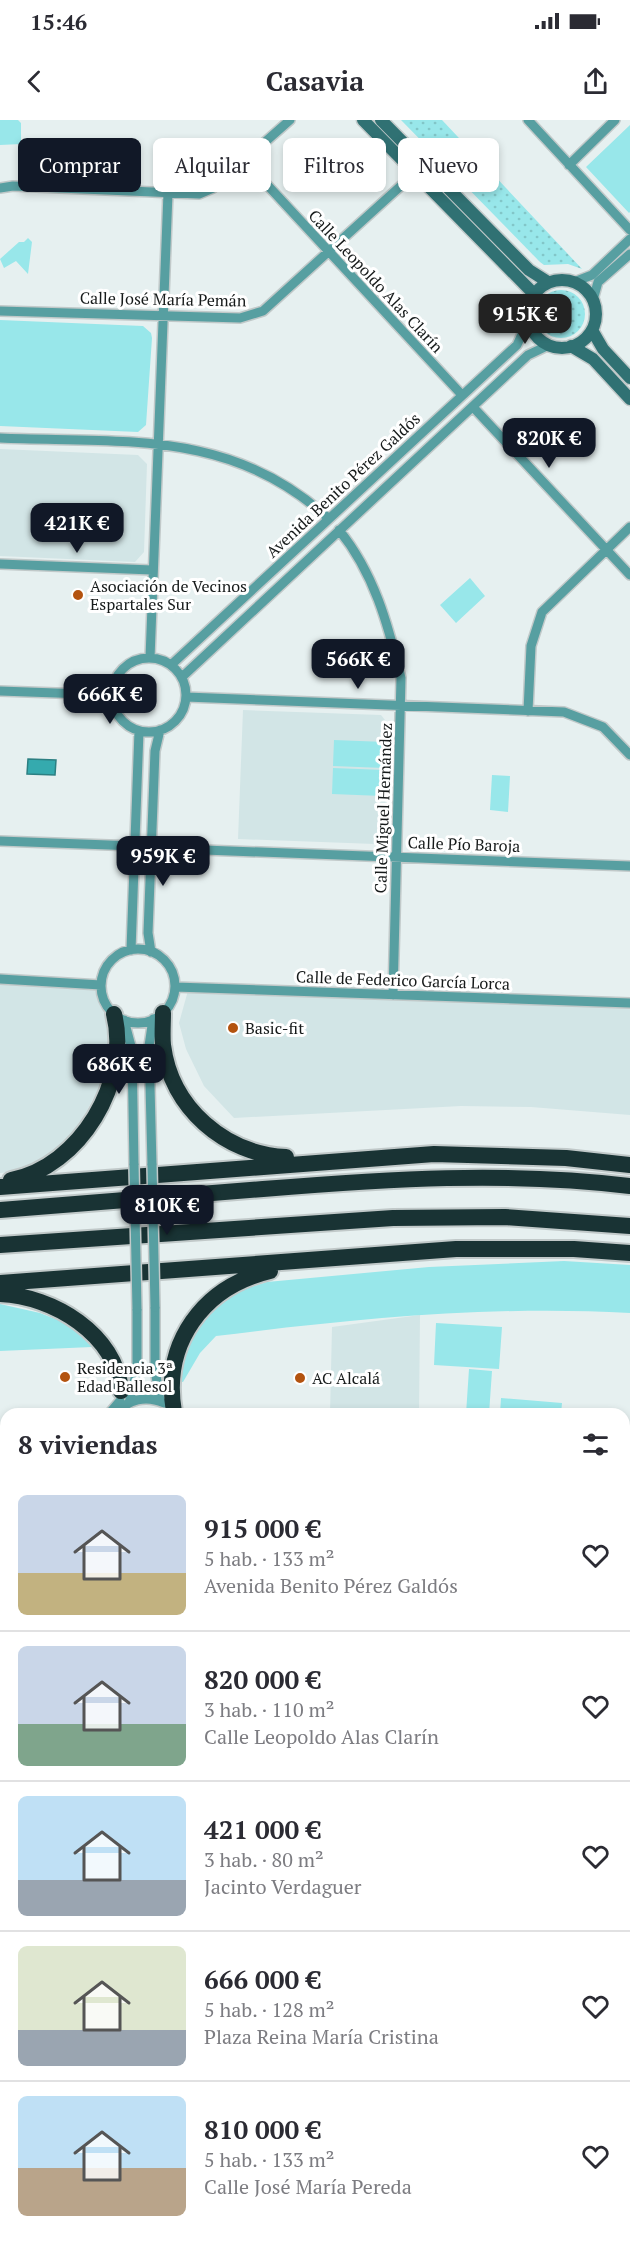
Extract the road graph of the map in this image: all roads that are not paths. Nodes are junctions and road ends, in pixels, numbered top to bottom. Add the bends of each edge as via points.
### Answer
1 (290, 120) edge
2 (363, 120) edge
3 (381, 120) edge
4 (528, 120) edge
5 (615, 120) edge
6 (270, 138) edge
7 (398, 156) edge
8 (568, 165) junction
9 (0, 188) edge
10 (271, 189) edge
11 (398, 189) edge
12 (204, 192) edge
13 (434, 192) edge
14 (168, 193) junction
15 (630, 230) edge
16 (630, 239) edge
17 (329, 253) junction
18 (630, 254) edge
19 (548, 282) junction
20 (574, 282) junction
21 (534, 294) junction
22 (593, 300) junction
23 (0, 311) edge
24 (162, 316) junction
25 (528, 321) junction
26 (592, 330) junction
27 (549, 345) junction
28 (571, 346) junction
29 (630, 378) edge
30 (462, 395) junction
31 (630, 399) edge
32 (473, 407) junction
33 (0, 438) edge
34 (158, 444) junction
35 (328, 519) junction
36 (630, 527) edge
37 (339, 530) junction
38 (606, 550) junction
39 (0, 564) edge
40 (152, 570) junction
41 (630, 575) edge
42 (150, 658) junction
43 (171, 665) junction
44 (182, 677) junction
45 (0, 691) edge
46 (112, 695) junction
47 (186, 697) junction
48 (402, 706) junction
49 (528, 711) junction
50 (140, 730) junction
51 (160, 730) junction
52 (630, 755) edge
53 (0, 841) edge
54 (136, 846) junction
55 (152, 848) junction
56 (394, 857) junction
57 (630, 866) edge
58 (130, 950) junction
59 (151, 952) junction
60 (0, 979) edge
61 (101, 985) junction
62 (175, 987) junction
63 (393, 995) junction
64 (630, 1003) edge
65 (158, 1016) junction
66 (119, 1017) junction
67 (419, 1155) junction
68 (630, 1165) edge
69 (0, 1182) edge
70 (630, 1186) edge
71 (0, 1187) edge
72 (0, 1210) edge
73 (630, 1226) edge
74 (0, 1245) edge
75 (630, 1253) edge
76 (365, 1255) junction
77 (0, 1283) edge
78 (0, 1294) edge
79 (121, 1404) edge
80 (173, 1408) edge

1 - 6 street
2 - 7 street
3 - 19 street via 529,270
4 - 8 street
5 - 8 street
8 - 15 street
9 - 14 street
10 - 17 street, Calle Leopoldo Alas Clarín
11 - 17 street, Calle José María Pemán
12 - 14 street
13 - 21 street
14 - 24 street
16 - 20 street via 592,275
17 - 24 street, Calle José María Pemán via 263,311 252,316
17 - 30 street, Calle Leopoldo Alas Clarín
18 - 22 street via 598,282
19 - 20 street
19 - 21 street
20 - 22 street
21 - 25 street
22 - 26 street via 596,317
23 - 24 street, Calle José María Pemán
24 - 34 street
25 - 27 street via 539,340
25 - 30 street, Avenida Benito Pérez Galdós via 517,345
26 - 28 street via 580,343
26 - 29 street via 603,349
27 - 28 street
27 - 32 street, Avenida Benito Pérez Galdós via 528,355
28 - 31 street via 593,358
30 - 35 street, Avenida Benito Pérez Galdós
32 - 37 street, Avenida Benito Pérez Galdós
32 - 38 street
33 - 34 street
34 - 35 street via 218,455 254,467 288,485
34 - 40 street
35 - 43 street, Avenida Benito Pérez Galdós
36 - 38 street
37 - 44 street, Avenida Benito Pérez Galdós
37 - 48 street, Calle Miguel Hernández via 369,572 389,629 401,678
38 - 41 street
38 - 49 street via 542,612 531,646
39 - 40 street
40 - 42 street
42 - 43 street
42 - 46 street via 129,664 120,673
43 - 44 street
44 - 47 street
45 - 46 street
46 - 50 street via 116,712
47 - 48 street
47 - 51 street via 177,719
48 - 49 street
48 - 56 street, Calle Miguel Hernández
49 - 52 street via 564,712 584,718 603,728
50 - 51 street
50 - 54 street
51 - 55 street via 155,751
53 - 54 street
54 - 58 street
55 - 56 street, Calle Pío Baroja
55 - 59 street via 148,925
56 - 57 street, Calle Pío Baroja
56 - 63 street, Calle Miguel Hernández
58 - 59 street
58 - 61 street via 110,962
59 - 62 street via 168,965
60 - 61 street
61 - 66 street via 103,999
62 - 63 street, Calle de Federico García Lorca
62 - 65 street via 171,1002
63 - 64 street, Calle de Federico García Lorca
65 - 66 street via 142,1023
65 - 67 highway via 178,1089 196,1117 241,1149 297,1158 398,1151
65 - 80 street, bridge via 149,1047 155,1369
66 - 69 highway via 115,1066 91,1124 62,1155 40,1170
66 - 79 street, bridge via 132,1050 137,1309 137,1370
67 - 68 highway via 483,1154
67 - 71 highway
70 - 72 highway via 506,1176 368,1181
73 - 74 highway via 505,1216 393,1218
75 - 76 highway via 519,1248
76 - 77 highway
76 - 80 highway via 252,1275 226,1287 194,1319 183,1341 170,1386
78 - 79 highway via 43,1302 67,1314 105,1346 116,1367
79 - 80 street via 150,1398

